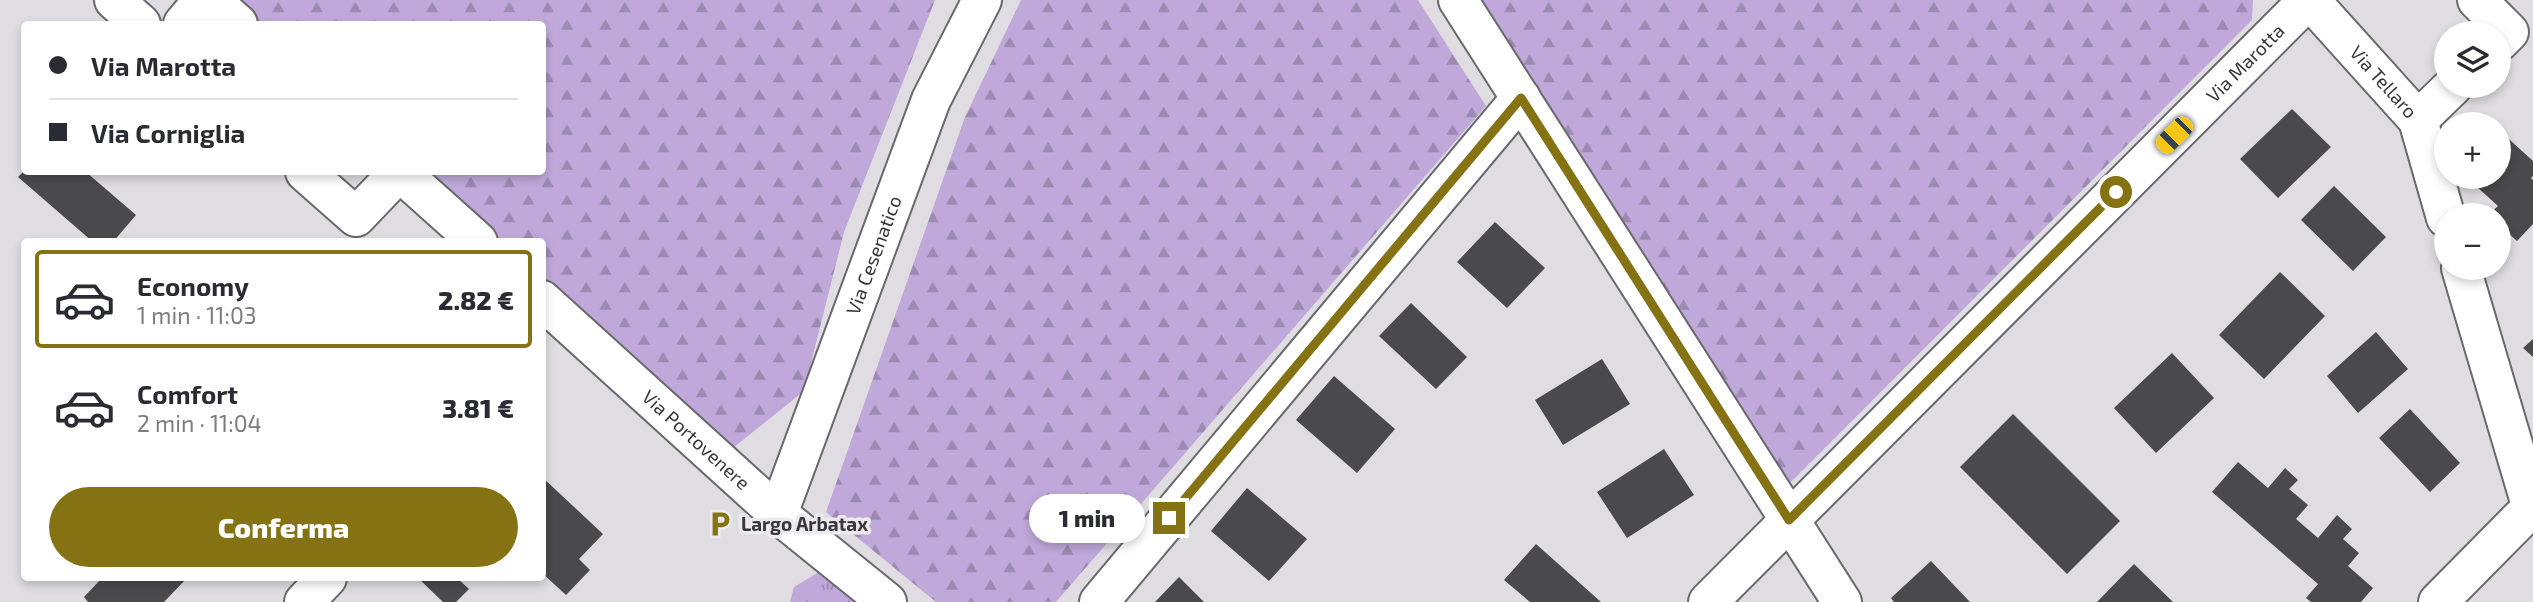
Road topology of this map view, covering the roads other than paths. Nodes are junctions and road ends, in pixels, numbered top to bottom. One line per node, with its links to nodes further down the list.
1 (114, 0): 8 (street)
2 (204, 0): 9 (street)
3 (211, 0): 10 (street)
4 (982, 0): 23 (street, Via Cesenatico)
5 (1458, 0): 12 (street)
6 (2309, 0): 14 (street, Via Tellaro); 24 (street, Via Marotta)
7 (2477, 0): 11 (street)
8 (138, 21)
9 (186, 21)
10 (235, 21)
11 (2514, 36)
12 (1521, 98): 24 (street); 28 (street)
13 (2441, 98): 14 (street)
14 (2418, 120): 18 (street, Via Tellaro)
15 (308, 175): 16 (street)
16 (397, 175)
17 (403, 175): 19 (street)
18 (2442, 203)
19 (474, 238)
20 (2465, 280): 22 (street)
21 (550, 322): 23 (street, Via Portovenere)
22 (2532, 508): 31 (street)
23 (778, 514): 27 (street, Via Portovenere)
24 (1789, 520): 29 (street, Via Marotta); 30 (street)
25 (324, 581): 26 (street)
26 (304, 602)
27 (887, 602)
28 (1099, 602)
29 (1708, 602)
30 (1842, 602)
31 (2438, 602)

